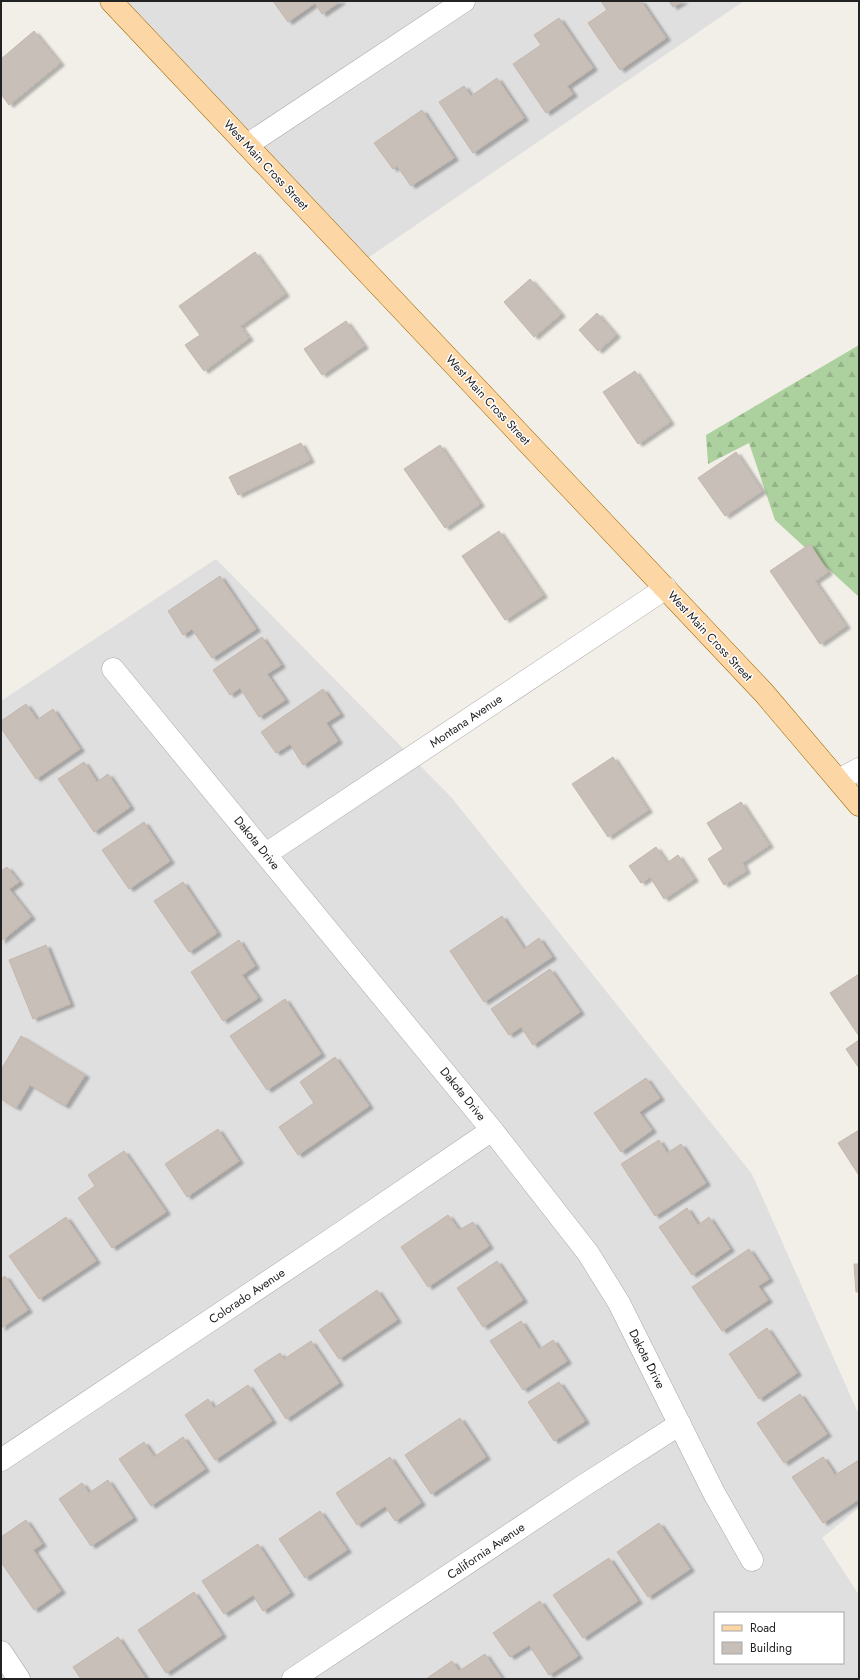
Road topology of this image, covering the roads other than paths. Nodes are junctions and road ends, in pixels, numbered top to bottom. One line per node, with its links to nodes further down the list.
1 (111, 1): 3 (main road, West Main Cross Street)
2 (464, 1): 3 (street)
3 (247, 145): 4 (main road, West Main Cross Street)
4 (666, 588): 7 (main road, West Main Cross Street); 9 (street, Montana Avenue)
5 (113, 669): 9 (street, Dakota Drive)
6 (859, 769): 7 (street)
7 (839, 780): 8 (main road, West Main Cross Street)
8 (859, 805)
9 (266, 854): 10 (street, Dakota Drive)
10 (492, 1130): 11 (street, Dakota Drive); 12 (street, Colorado Avenue)
11 (680, 1424): 13 (street, Dakota Drive); 16 (street, California Avenue)
12 (1, 1460)
13 (752, 1560)
14 (1, 1652): 15 (street)
15 (19, 1679)
16 (293, 1679)

